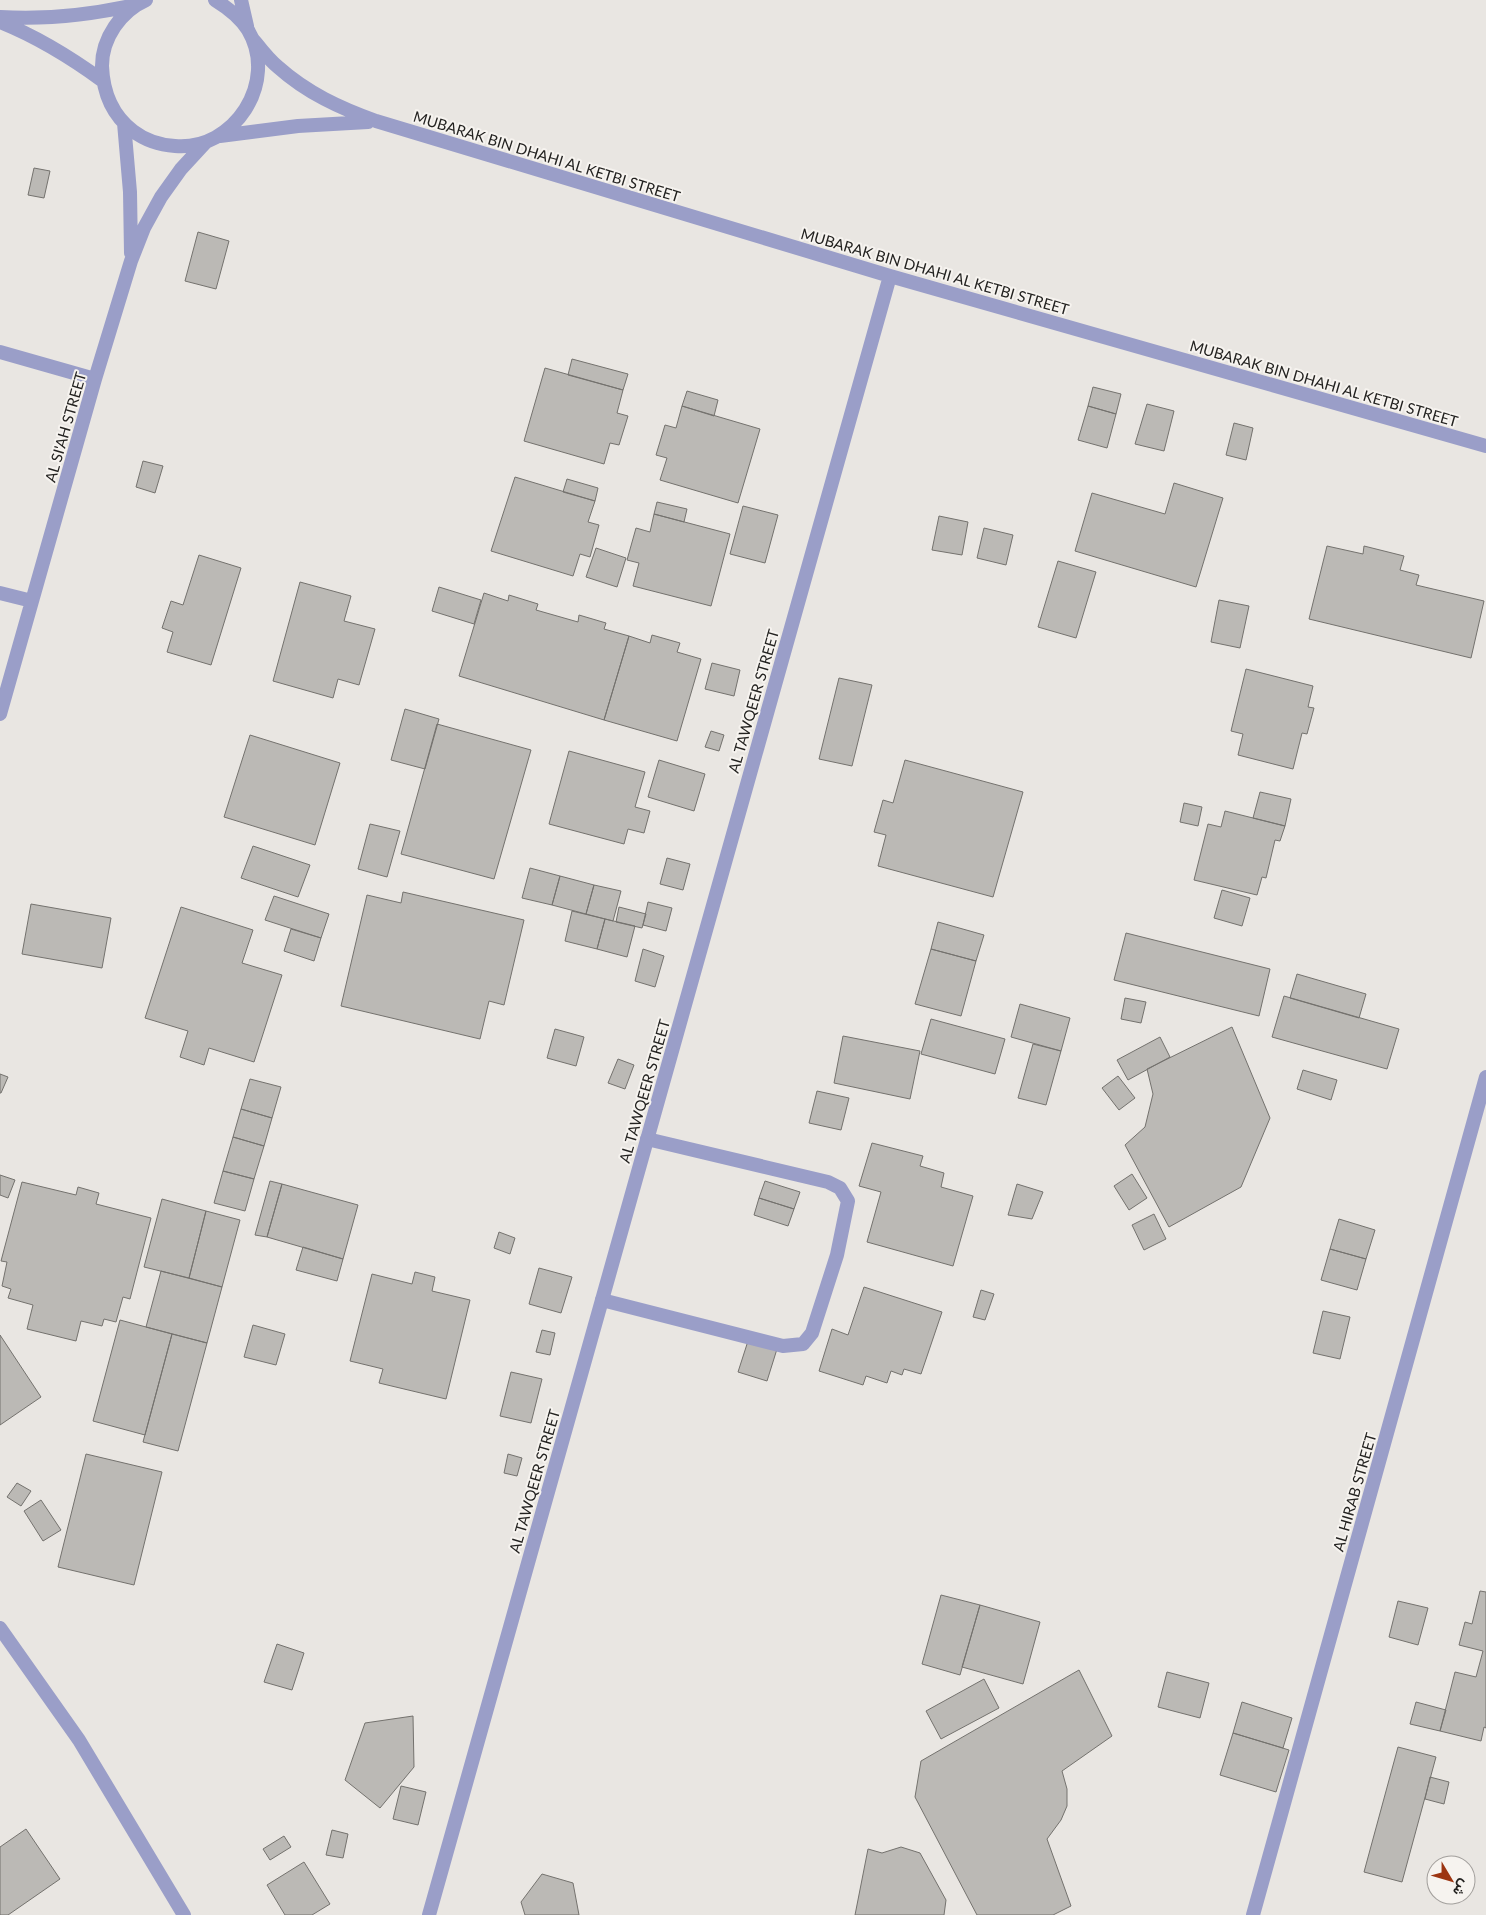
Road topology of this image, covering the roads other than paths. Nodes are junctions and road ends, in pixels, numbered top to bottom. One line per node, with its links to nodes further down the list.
1 (215, 0): 6 (street, MUBARAK BIN DHAHI AL KETBI STREET)
2 (241, 0): 6 (street)
3 (141, 2): 4 (street); 7 (street)
4 (0, 18)
5 (0, 22): 7 (street)
6 (250, 34): 8 (street, MUBARAK BIN DHAHI AL KETBI STREET); 10 (street)
7 (103, 81): 9 (street)
8 (376, 121): 10 (street, MUBARAK BIN DHAHI AL KETBI STREET); 13 (street, MUBARAK BIN DHAHI AL KETBI STREET)
9 (124, 124): 11 (street); 12 (street, AL SI'AH STREET)
10 (219, 136): 11 (street)
11 (205, 143): 12 (street, AL SI'AH STREET)
12 (131, 261): 15 (street, AL SI'AH STREET)
13 (890, 276): 16 (street, MUBARAK BIN DHAHI AL KETBI STREET); 21 (street, AL TAWQEER STREET)
14 (0, 352): 15 (street)
15 (95, 379): 18 (street, AL SI'AH STREET)
16 (1486, 446)
17 (0, 592): 18 (street)
18 (32, 601): 19 (street, AL SI'AH STREET)
19 (0, 714)
20 (1486, 1077): 26 (street, AL HIRAB STREET)
21 (647, 1138): 22 (street, AL TAWQEER STREET); 22 (street)
22 (602, 1300): 25 (street, AL TAWQEER STREET)
23 (0, 1628): 24 (street)
24 (184, 1915)
25 (429, 1915)
26 (1253, 1915)

